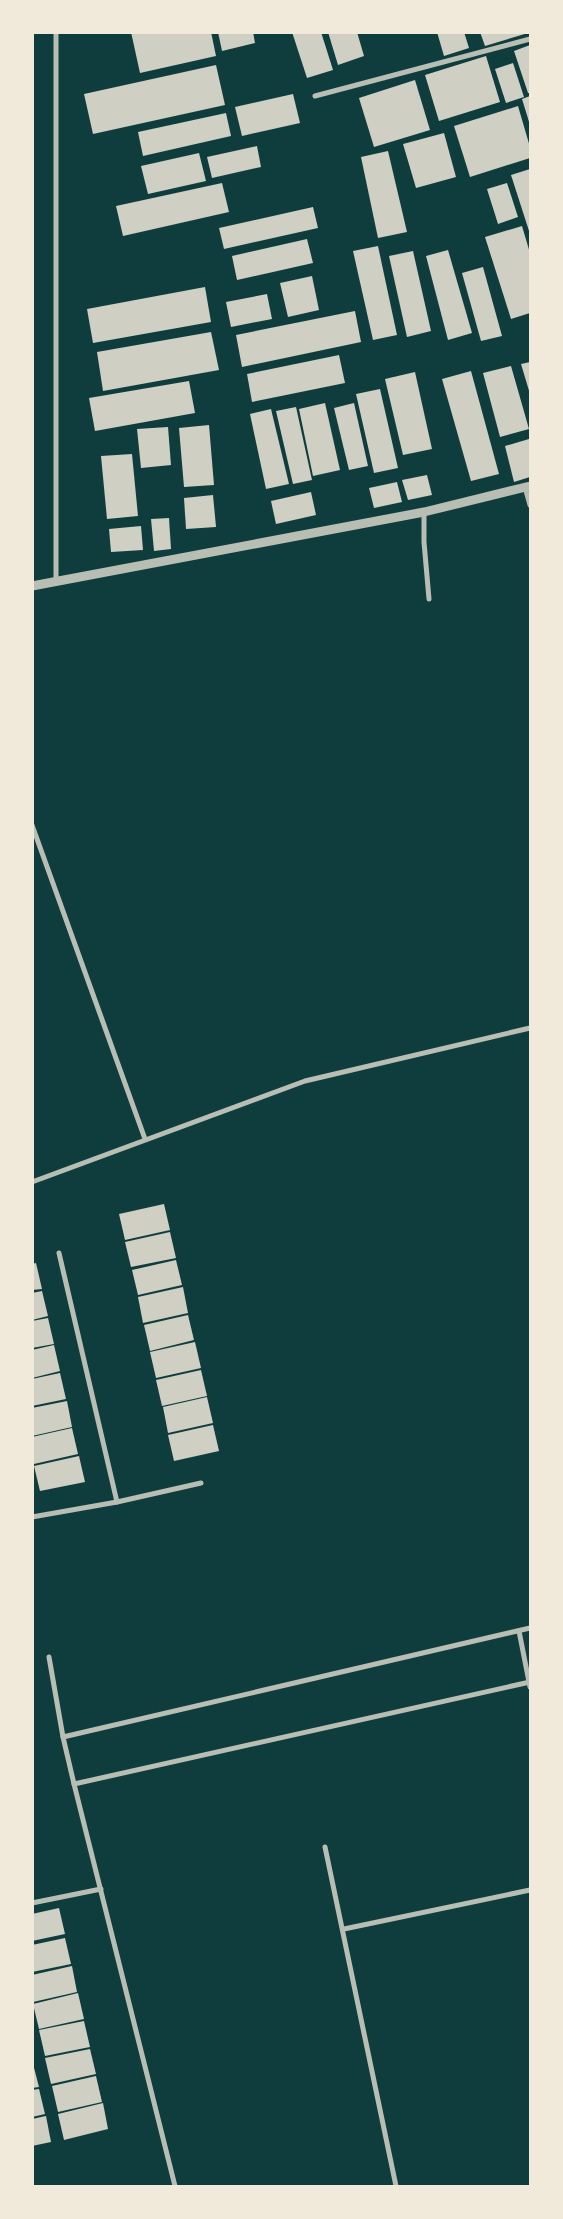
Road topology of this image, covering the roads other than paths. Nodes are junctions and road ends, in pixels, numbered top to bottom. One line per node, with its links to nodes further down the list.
1 (56, 32): 7 (street)
2 (530, 39): 3 (street)
3 (316, 96)
4 (528, 486): 5 (street); 6 (street)
5 (530, 505)
6 (424, 512): 7 (street); 9 (street)
7 (56, 582): 8 (street)
8 (32, 586)
9 (429, 599)
10 (32, 825): 12 (street)
11 (530, 1028): 12 (street)
12 (145, 1139): 13 (street)
13 (32, 1182)
14 (59, 1253): 16 (street)
15 (201, 1483): 16 (street)
16 (117, 1502): 17 (street)
17 (32, 1518)
18 (530, 1628): 19 (street)
19 (519, 1631): 21 (street); 22 (street)
20 (49, 1657): 22 (street)
21 (530, 1683): 23 (street)
22 (63, 1737): 23 (street)
23 (74, 1784): 25 (street)
24 (325, 1847): 28 (street)
25 (101, 1889): 27 (street); 29 (street)
26 (530, 1890): 28 (street)
27 (32, 1903)
28 (344, 1929): 30 (street)
29 (174, 2186)
30 (396, 2186)

